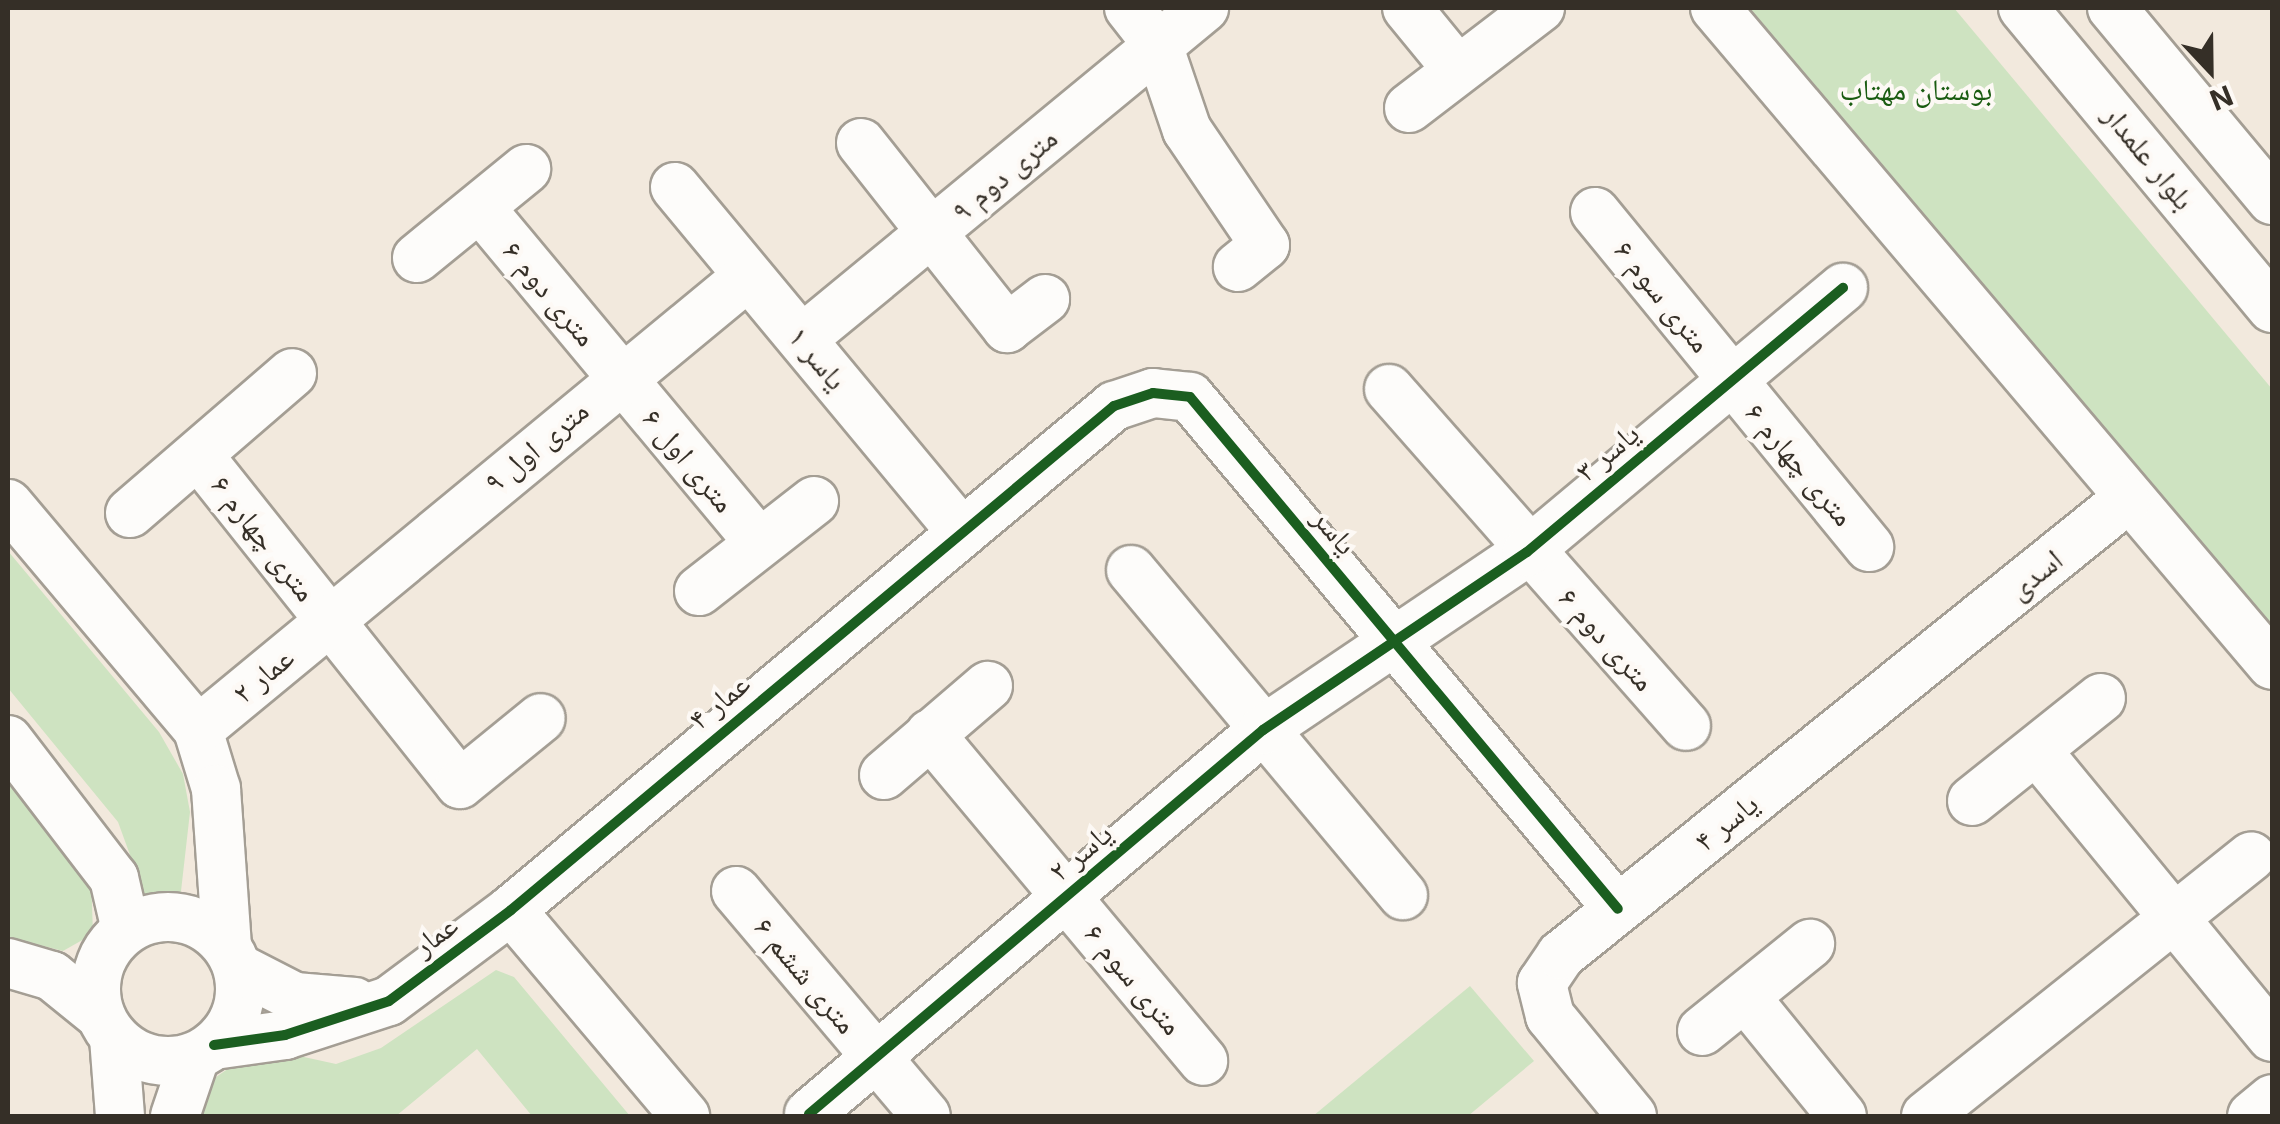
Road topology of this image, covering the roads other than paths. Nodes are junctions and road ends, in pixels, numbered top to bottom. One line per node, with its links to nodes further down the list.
1 (1129, 8): 8 (street)
2 (1204, 8): 8 (street, ۹ متری دوم)
3 (1407, 8): 9 (street)
4 (1540, 8): 9 (street)
5 (1715, 8): 30 (street)
6 (2023, 8): 23 (street, بلوار علمدار)
7 (2112, 8): 14 (street)
8 (1158, 45): 17 (street, ۹ متری دوم); 19 (street)
9 (1457, 68): 10 (street)
10 (1409, 108)
11 (860, 143): 17 (street)
12 (526, 169): 15 (street)
13 (675, 187): 20 (street, یاسر ۱)
14 (2272, 200)
15 (482, 210): 18 (street); 26 (street, ۶ متری دوم)
16 (1594, 212): 27 (street, ۶ متری سوم)
17 (932, 234): 22 (street); 24 (street, ۹ متری دوم)
18 (417, 258)
19 (1238, 268)
20 (746, 278): 24 (street, یاسر ۱); 26 (street, ۹ متری اول)
21 (1843, 288): 27 (street, یاسر ۳)
22 (1045, 299)
23 (2272, 308)
24 (802, 339): 34 (street, یاسر ۱)
25 (292, 373): 29 (street)
26 (619, 376): 35 (street, ۶ متری اول); 40 (street, ۹ متری اول)
27 (1731, 381): 36 (street, ۶ متری چهارم); 37 (street, یاسر ۳)
28 (1389, 390): 37 (street)
29 (199, 456): 33 (street); 40 (street, ۶ متری چهارم)
30 (2126, 500): 42 (street, اسدی); 43 (street)
31 (814, 501): 35 (street)
32 (8, 504): 48 (street)
33 (130, 512)
34 (960, 530): 41 (street, یاسر); 60 (street, عمار ۴)
35 (759, 544): 39 (street)
36 (1870, 547)
37 (1527, 552): 41 (street, یاسر ۳); 47 (street, ۶ متری دوم)
38 (1131, 570): 49 (street)
39 (699, 592)
40 (329, 620): 46 (street); 48 (street, عمار ۲)
41 (1397, 646): 49 (street, یاسر ۲); 59 (street, یاسر)
42 (1943, 647): 59 (street, یاسر ۴)
43 (2272, 665)
44 (988, 686): 50 (street)
45 (2101, 698): 52 (street)
46 (542, 718)
47 (1686, 726)
48 (198, 730): 64 (street)
49 (1263, 730): 57 (street); 58 (street, یاسر ۲)
50 (930, 734): 53 (street); 58 (street)
51 (8, 740): 62 (street)
52 (2038, 750): 54 (street); 61 (street)
53 (884, 775)
54 (1972, 802)
55 (2251, 857): 61 (street)
56 (736, 892): 72 (street, ۶ متری ششم)
57 (1404, 895)
58 (1065, 897): 72 (street, یاسر ۲); 73 (street, ۶ متری سوم)
59 (1618, 909): 80 (street, یاسر ۴)
60 (511, 910): 67 (street, عمار); 78 (street)
61 (2175, 917): 70 (street); 82 (street)
62 (126, 930): 64 (street); 68 (street)
63 (1810, 944): 66 (street)
64 (232, 957): 67 (street); 71 (street)
65 (8, 963): 68 (street)
66 (1746, 998): 69 (street); 81 (street)
67 (389, 1001): 71 (street, عمار)
68 (107, 1027): 71 (street); 76 (street)
69 (1702, 1031)
70 (2272, 1037)
71 (204, 1051): 77 (street)
72 (877, 1058): 75 (street, یاسر ۲); 79 (street, ۶ متری ششم)
73 (1204, 1060)
74 (2272, 1100): 83 (street)
75 (809, 1114)
76 (120, 1116)
77 (175, 1116)
78 (685, 1116)
79 (926, 1116)
80 (1632, 1116)
81 (1842, 1116)
82 (1926, 1116)
83 (2252, 1116)

